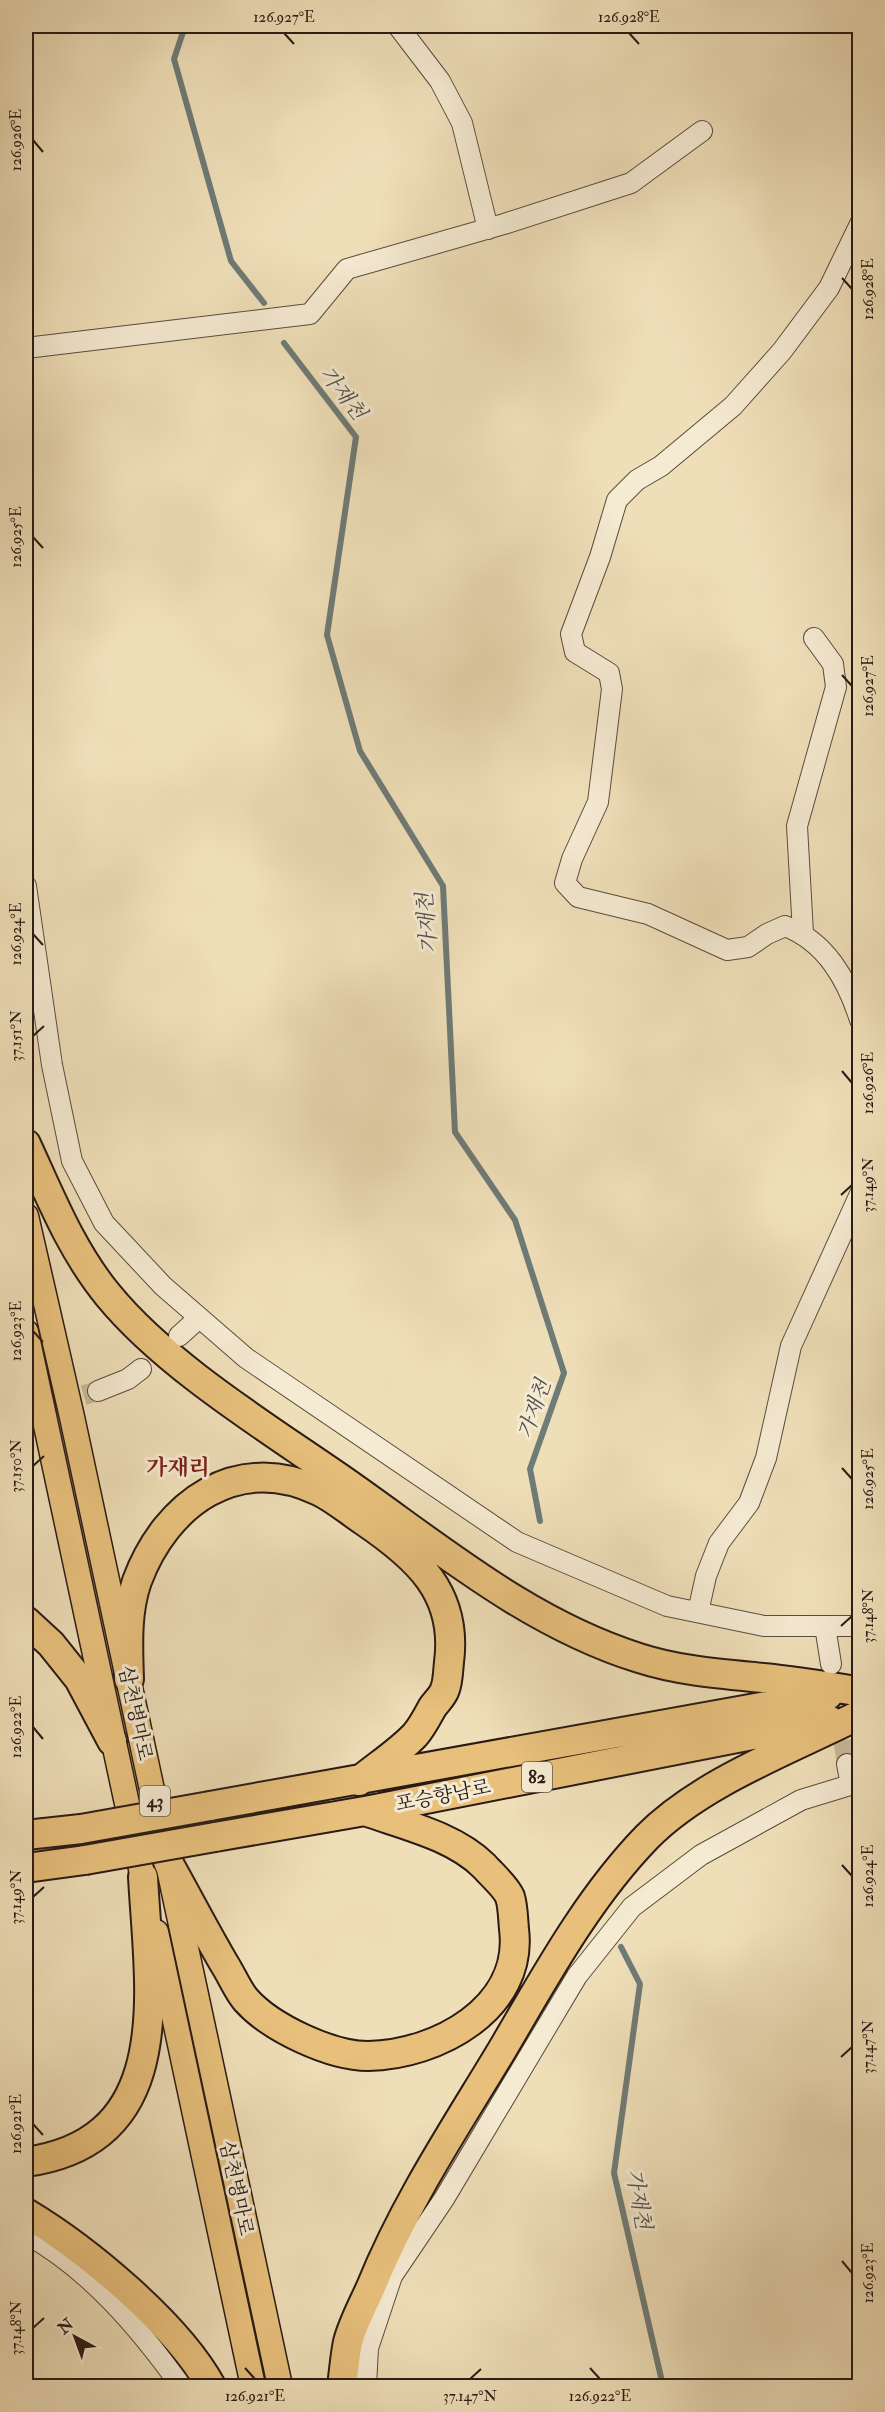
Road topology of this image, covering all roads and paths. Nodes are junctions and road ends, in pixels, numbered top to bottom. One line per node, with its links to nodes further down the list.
1 (398, 26): 4 (street)
2 (702, 131): 4 (street)
3 (860, 224): 8 (street)
4 (488, 229): 5 (street)
5 (26, 348)
6 (814, 638): 8 (street)
7 (26, 886): 13 (street)
8 (803, 933): 9 (street)
9 (860, 1020)
10 (26, 1144): 24 (highway)
11 (860, 1194): 18 (street)
12 (26, 1216): 23 (main road, 삼천병마로 / 43)
13 (199, 1318): 15 (street); 18 (street)
14 (26, 1332): 25 (main road, 삼천병마로 / 43)
15 (179, 1336)
16 (141, 1369): 17 (street)
17 (98, 1391)
18 (698, 1612): 20 (street)
19 (26, 1621): 25 (highway)
20 (825, 1626): 21 (street); 22 (street)
21 (860, 1626)
22 (831, 1665)
23 (129, 1679): 27 (highway); 31 (main road, 삼천병마로 / 43)
24 (858, 1703): 27 (highway, 포승향남로 / 82); 29 (highway, 포승향남로 / 82); 41 (highway)
25 (112, 1741): 33 (main road, 삼천병마로 / 43)
26 (847, 1764): 28 (street)
27 (359, 1781): 30 (highway, 포승향남로 / 82, bridge)
28 (855, 1784): 42 (street)
29 (365, 1811): 31 (highway); 32 (highway, 포승향남로 / 82, bridge)
30 (26, 1835)
31 (168, 1862): 40 (main road, 삼천병마로 / 43)
32 (26, 1868)
33 (143, 1877): 34 (highway); 39 (main road, 삼천병마로 / 43)
34 (26, 2162)
35 (26, 2213): 38 (highway)
36 (26, 2234): 37 (street)
37 (181, 2386)
38 (211, 2386)
39 (253, 2386)
40 (280, 2386)
41 (342, 2386)
42 (366, 2386)

